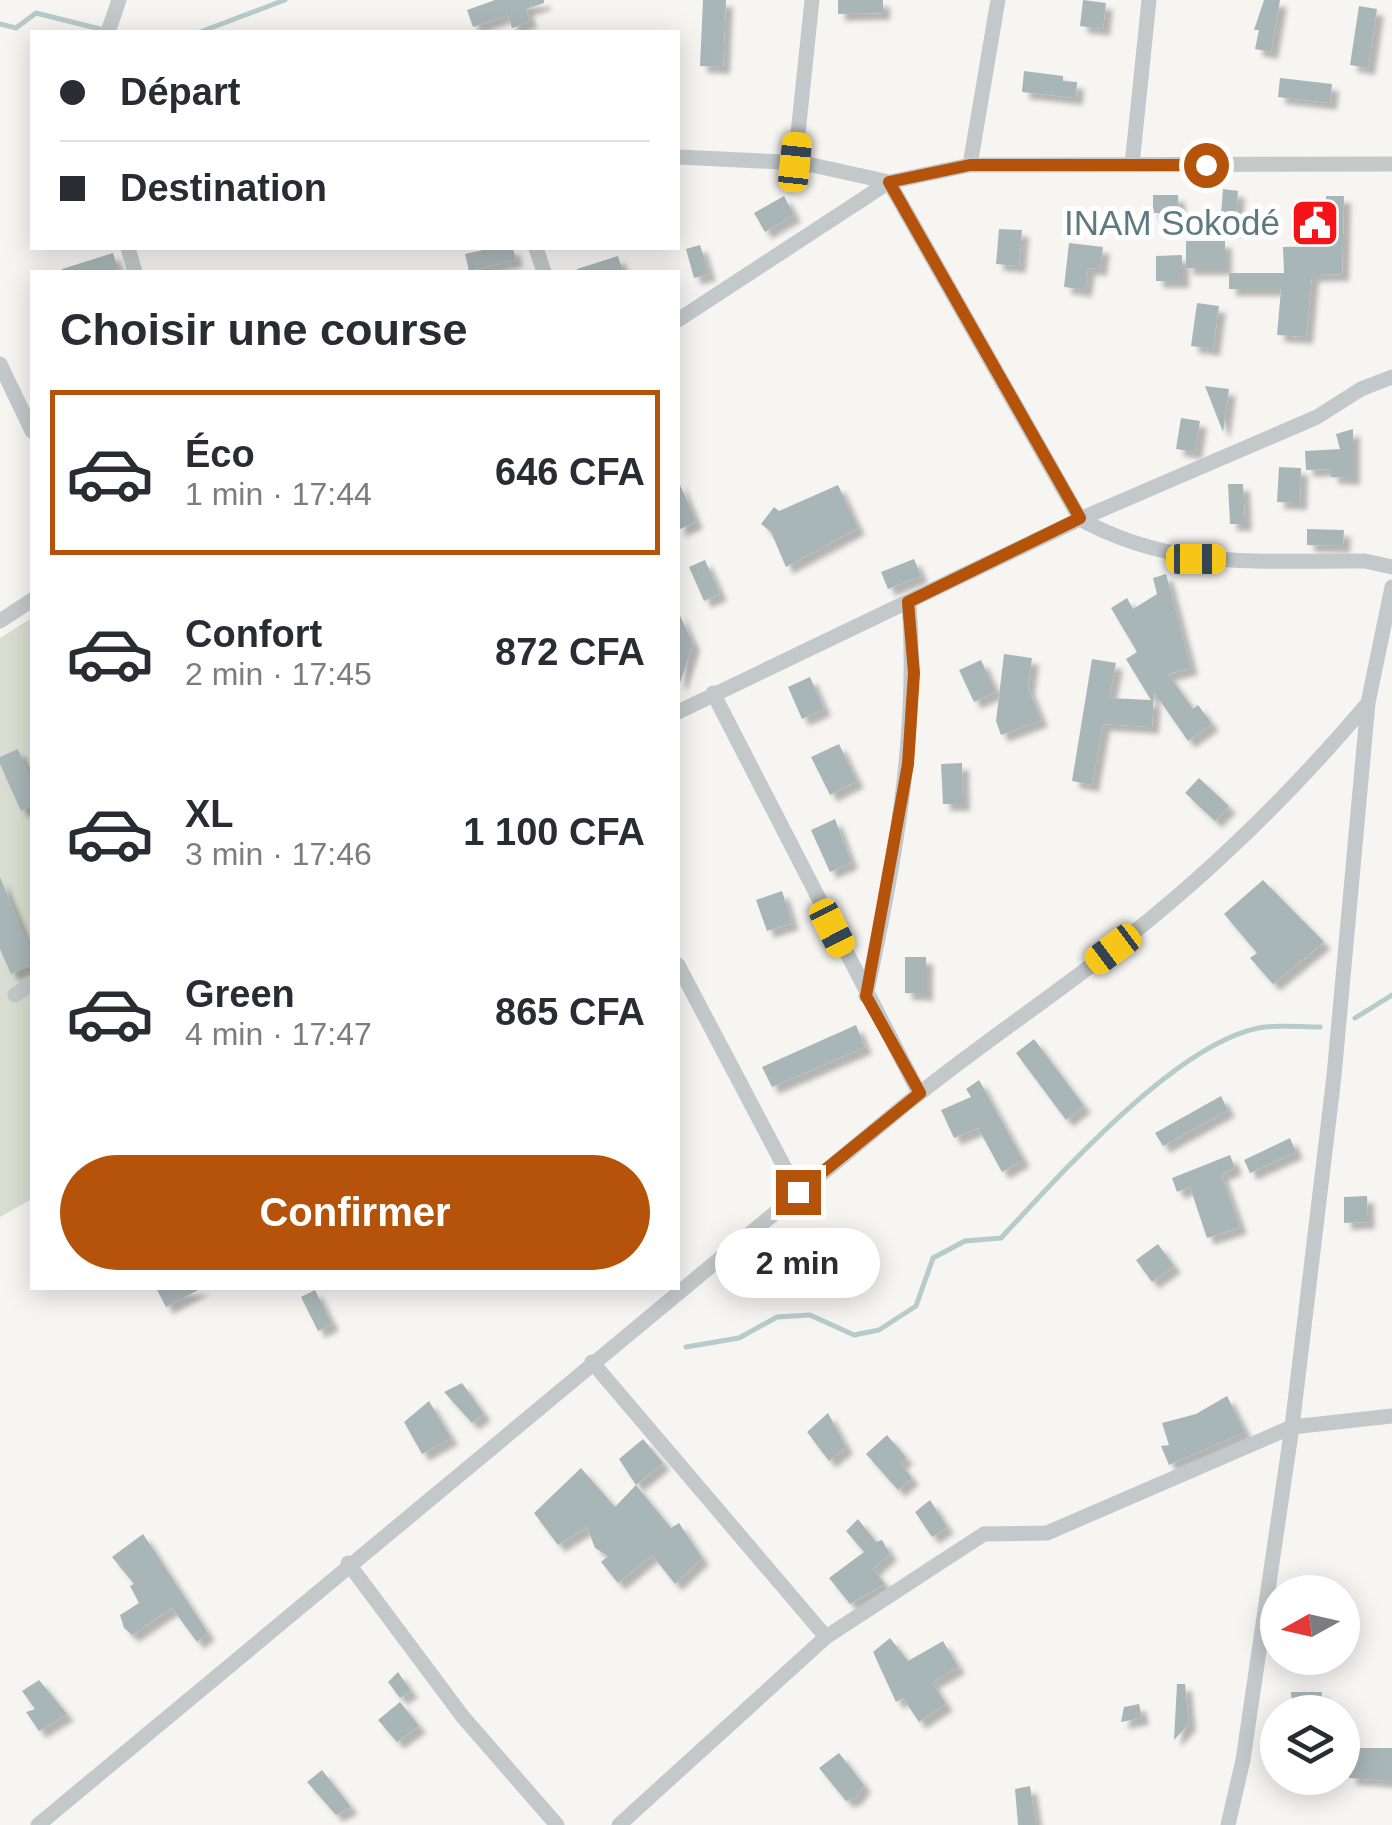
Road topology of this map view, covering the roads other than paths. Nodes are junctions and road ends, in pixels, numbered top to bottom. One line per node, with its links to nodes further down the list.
1 (118, 0): 5 (street)
2 (812, 0): 7 (street)
3 (998, 0): 9 (street)
4 (1150, 0): 10 (street)
5 (110, 27)
6 (680, 156): 7 (street)
7 (795, 162): 11 (street)
8 (1392, 164): 10 (street)
9 (970, 165): 10 (street); 11 (street)
10 (1132, 165)
11 (889, 182): 12 (street); 16 (street)
12 (680, 319)
13 (0, 364): 15 (street)
14 (1392, 376): 16 (street)
15 (30, 427)
16 (1080, 518): 17 (street); 20 (street)
17 (1392, 567)
18 (1392, 587): 23 (street)
19 (30, 601): 21 (street)
20 (908, 602): 22 (street); 28 (street)
21 (0, 621)
22 (714, 693): 24 (street); 28 (street)
23 (1368, 703): 29 (street); 35 (street)
24 (680, 711)
25 (680, 969): 30 (street)
26 (30, 984): 27 (street)
27 (15, 995)
28 (866, 996): 29 (street)
29 (920, 1093): 30 (street)
30 (798, 1192): 31 (street)
31 (680, 1289)
32 (679, 1290): 33 (street)
33 (592, 1362): 36 (street); 37 (street)
34 (1392, 1416): 35 (street)
35 (1292, 1427): 37 (street); 41 (street)
36 (348, 1563): 38 (street); 39 (street)
37 (826, 1637): 40 (street)
38 (38, 1825)
39 (557, 1825)
40 (619, 1825)
41 (1228, 1825)

